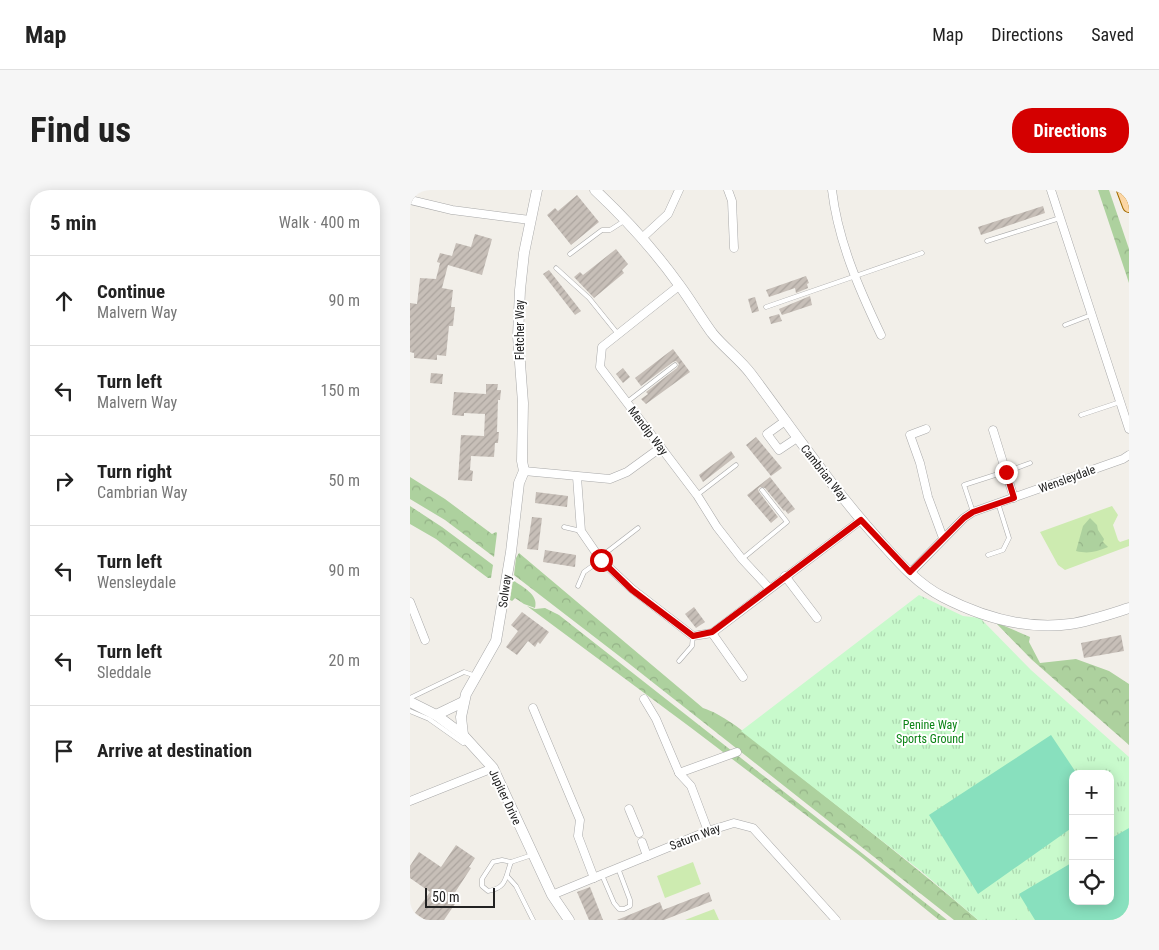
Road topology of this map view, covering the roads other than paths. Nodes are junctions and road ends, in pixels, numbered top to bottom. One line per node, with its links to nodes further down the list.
1 (537, 190): 11 (street, Fletcher Way)
2 (595, 190): 12 (street, Cambrian Way)
3 (680, 190): 13 (street)
4 (728, 190): 15 (street)
5 (832, 190): 19 (street)
6 (1052, 190): 10 (street)
7 (1124, 190): 9 (main road)
8 (410, 200): 11 (street)
9 (1129, 206)
10 (1060, 218): 14 (lane); 22 (street)
11 (530, 220): 39 (street, Fletcher Way)
12 (626, 220): 13 (street, Cambrian Way); 17 (lane)
13 (642, 238): 20 (street, Cambrian Way)
14 (987, 241)
15 (734, 248)
16 (922, 253): 19 (lane)
17 (570, 254)
18 (556, 268): 24 (lane)
19 (855, 277): 21 (lane); 25 (street)
20 (680, 285): 24 (street, Mendip Way); 30 (street, Cambrian Way)
21 (766, 307)
22 (1091, 315): 23 (lane); 28 (street)
23 (1065, 324)
24 (618, 334): 27 (street, Mendip Way)
25 (881, 335)
26 (675, 365): 27 (lane)
27 (626, 402): 35 (street, Mendip Way)
28 (1120, 402): 29 (lane); 32 (street)
29 (1080, 415)
30 (785, 421): 34 (street, Cambrian Way); 34 (street)
31 (926, 429): 52 (street)
32 (1129, 429)
33 (994, 430): 40 (street)
34 (797, 438): 48 (street, Cambrian Way)
35 (660, 448): 42 (street); 44 (street, Mendip Way)
36 (1129, 455): 45 (street, Wensleydale)
37 (1030, 463): 40 (lane)
38 (736, 465): 44 (lane)
39 (524, 472): 42 (street); 68 (street, Solway)
40 (1006, 472): 45 (street)
41 (995, 475): 47 (lane)
42 (578, 477): 51 (street)
43 (762, 490): 54 (lane)
44 (697, 495): 54 (street, Mendip Way)
45 (1014, 498): 46 (street, Wensleydale)
46 (998, 503): 47 (street, Wensleydale); 53 (lane)
47 (973, 512): 52 (street, Wensleydale)
48 (861, 520): 56 (street, Cambrian Way); 57 (street)
49 (564, 527): 51 (lane)
50 (638, 528): 55 (lane)
51 (581, 531): 55 (street)
52 (942, 538): 56 (street, Wensleydale)
53 (988, 555)
54 (742, 558): 59 (street, Mendip Way)
55 (600, 559): 58 (lane); 65 (street)
56 (910, 572): 61 (street, Cambrian Way)
57 (786, 576): 59 (street); 63 (street)
58 (578, 586)
59 (769, 588): 64 (street)
60 (410, 602): 62 (street)
61 (1129, 608)
62 (412, 617): 66 (street)
63 (817, 618)
64 (712, 632): 65 (street); 69 (street)
65 (693, 636): 67 (lane)
66 (425, 640)
67 (678, 661)
68 (477, 676): 71 (lane); 72 (street, Solway)
69 (743, 676)
70 (644, 699): 79 (street)
71 (410, 700): 75 (street, Jupiter Drive)
72 (463, 702): 75 (street); 76 (street, Solway)
73 (533, 708): 90 (street)
74 (410, 710): 76 (lane)
75 (436, 715): 76 (street, Jupiter Drive)
76 (467, 738): 78 (street, Jupiter Drive)
77 (737, 752): 79 (street)
78 (493, 768): 80 (street); 85 (street, Jupiter Drive)
79 (678, 773): 82 (street)
80 (410, 801)
81 (630, 808): 83 (street)
82 (708, 831): 86 (street, Saturn Way); 94 (street, Saturn Way)
83 (639, 833)
84 (642, 842): 86 (street)
85 (532, 856): 87 (lane); 91 (street, Jupiter Drive)
86 (647, 856): 88 (street, Saturn Way)
87 (511, 862): 89 (lane); 89 (lane)
88 (618, 868): 90 (street, Saturn Way); 90 (lane)
89 (507, 876): 92 (lane)
90 (598, 877): 91 (street, Saturn Way)
91 (552, 895): 93 (street, Jupiter Drive)
92 (533, 920)
93 (569, 920)
94 (836, 920)

